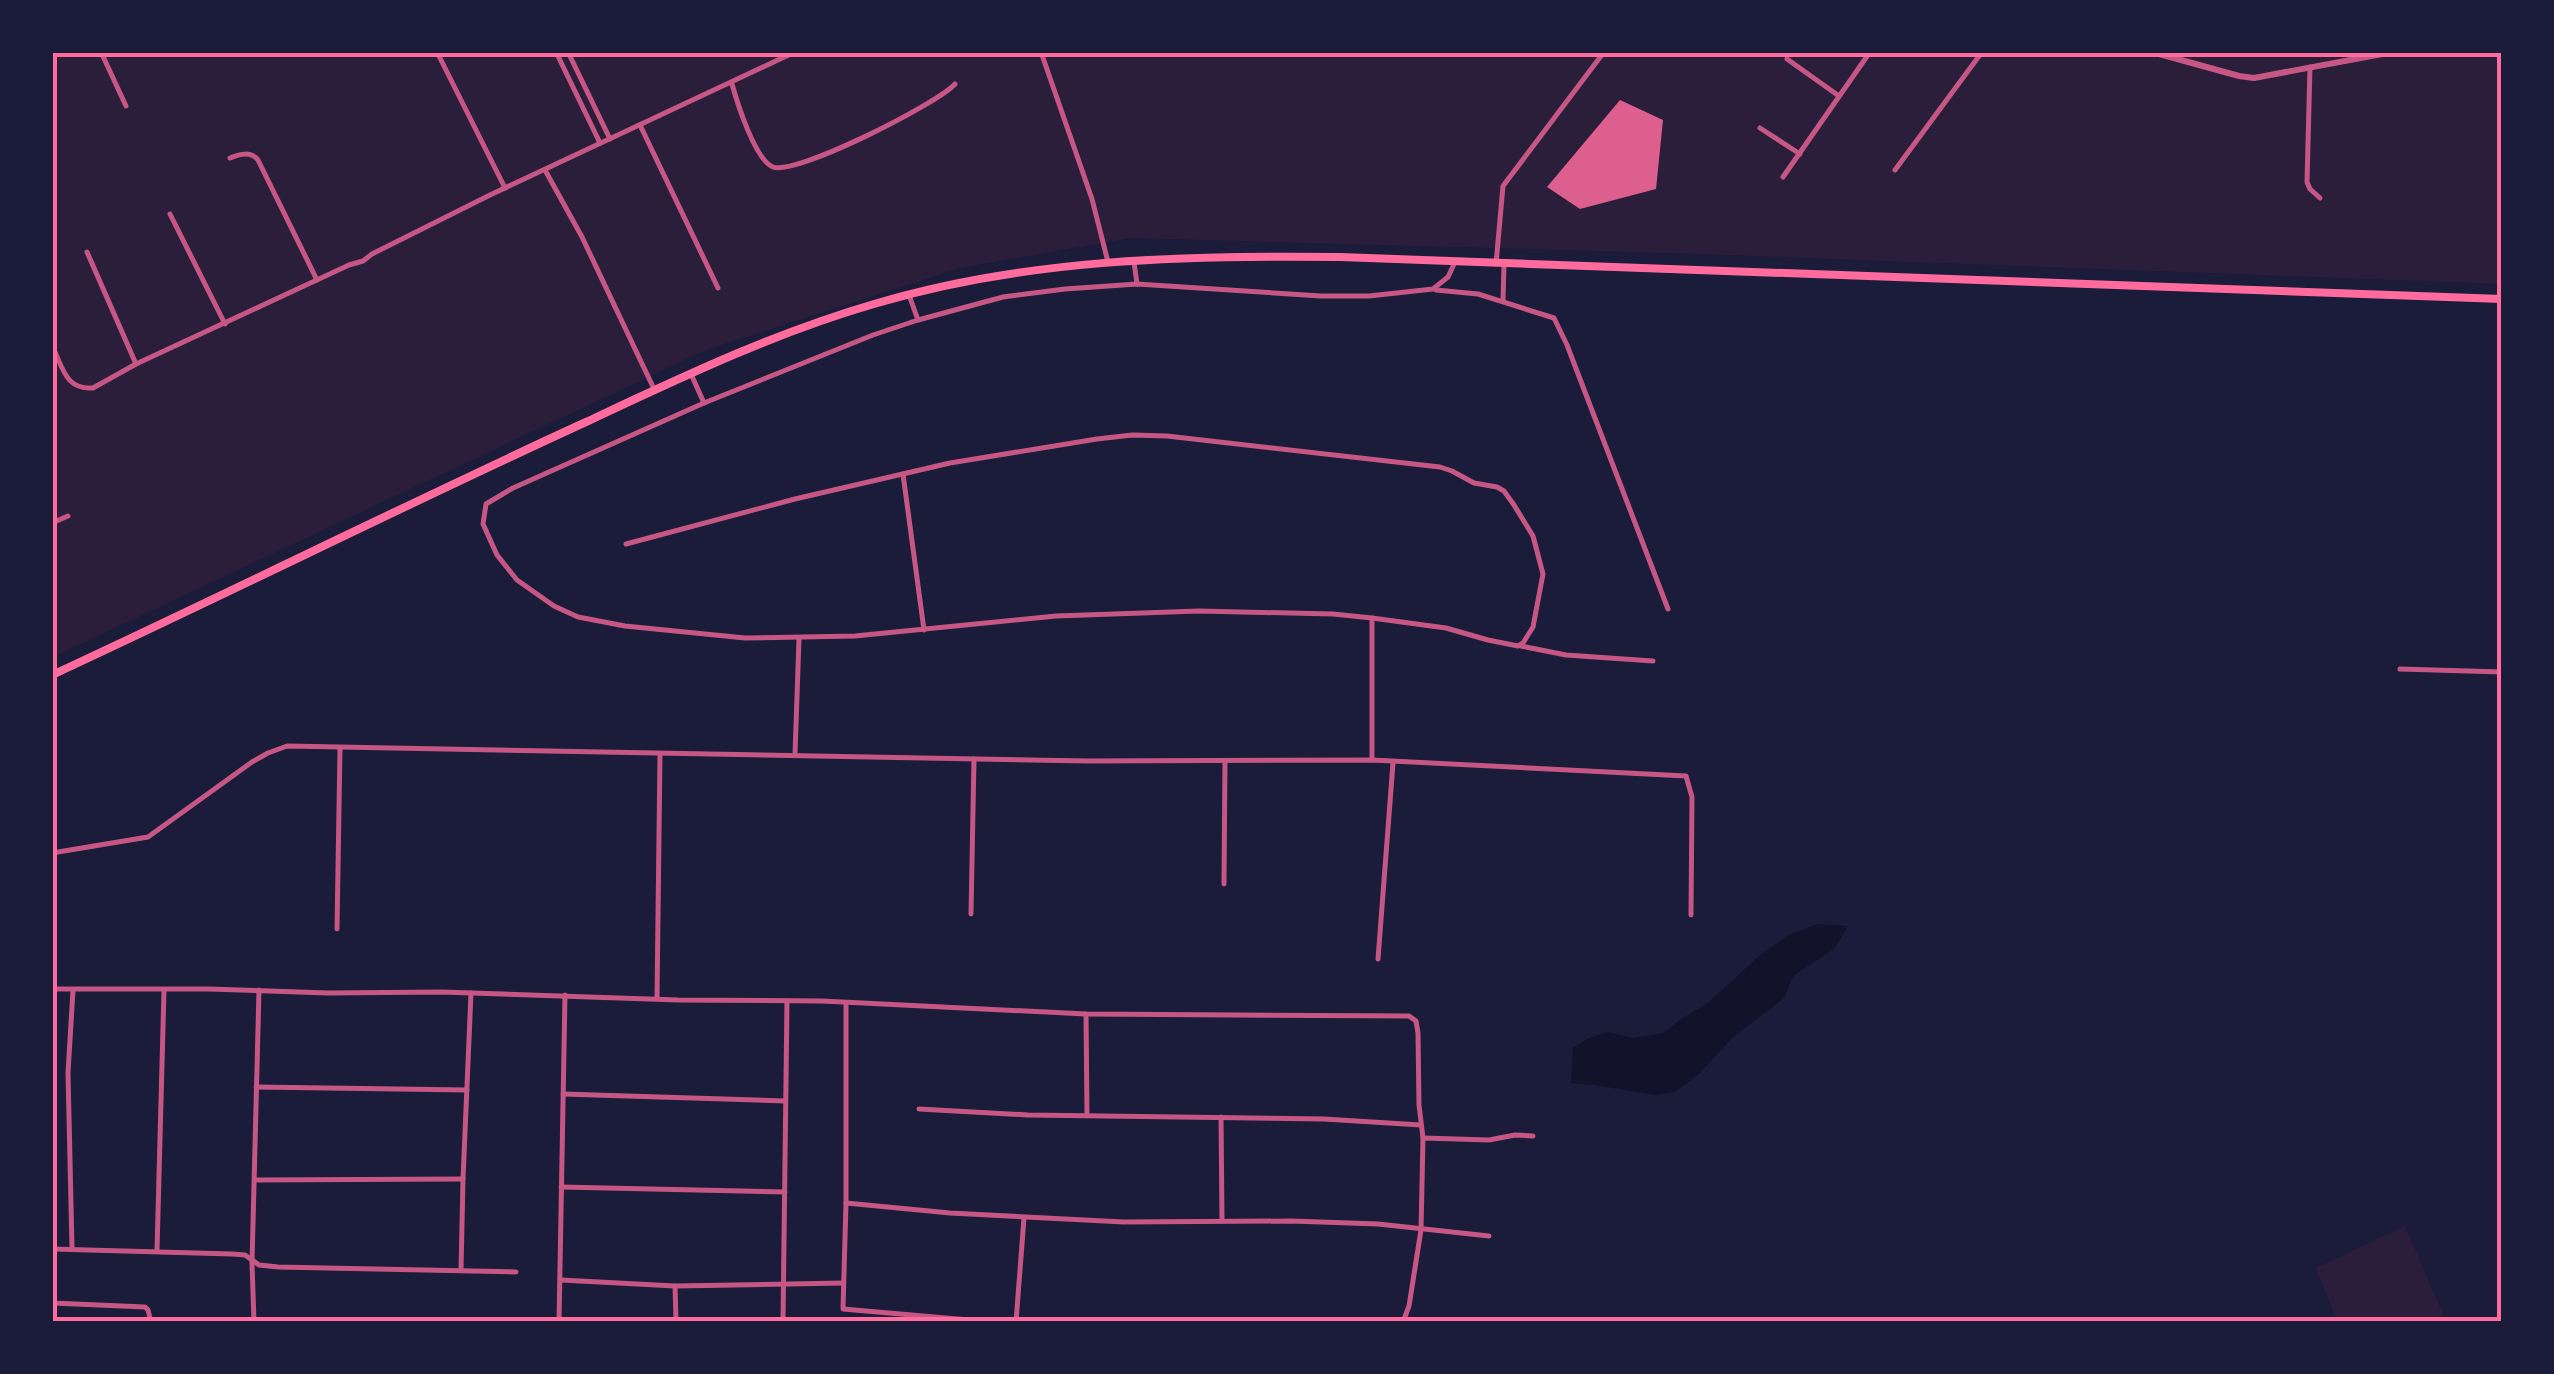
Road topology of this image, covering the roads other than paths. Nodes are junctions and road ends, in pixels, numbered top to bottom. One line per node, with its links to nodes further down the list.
1 (100, 52): 17 (street)
2 (437, 52): 27 (street)
3 (556, 52): 21 (street)
4 (568, 52): 20 (street)
5 (795, 52): 14 (street)
6 (1041, 52): 31 (street)
7 (1604, 52): 34 (street)
8 (1870, 52): 16 (street)
9 (1982, 52): 25 (street)
10 (2152, 52): 13 (street)
11 (2393, 52): 13 (street)
12 (1787, 59): 16 (street)
13 (2310, 67): 28 (street)
14 (732, 82): 15 (street); 18 (street)
15 (955, 84)
16 (1839, 96): 22 (street)
17 (126, 106)
18 (640, 125): 20 (street); 37 (street)
19 (1760, 128): 22 (street)
20 (610, 139): 21 (street)
21 (600, 143): 24 (street)
22 (1800, 154): 26 (street)
23 (230, 158): 35 (street)
24 (545, 170): 27 (street); 47 (street)
25 (1895, 170)
26 (1783, 177)
27 (505, 188): 35 (street)
28 (2320, 198)
29 (170, 214): 43 (street)
30 (87, 252): 45 (street)
31 (1108, 262): 32 (main road); 39 (main road)
32 (1134, 262): 33 (main road); 36 (street)
33 (1455, 262): 34 (main road); 38 (street)
34 (1500, 264): 40 (main road); 41 (street)
35 (317, 280): 43 (street)
36 (1137, 284): 38 (street); 42 (street)
37 (718, 288)
38 (1434, 290): 41 (street)
39 (909, 295): 42 (street); 46 (main road)
40 (2502, 298)
41 (1504, 301): 53 (street)
42 (918, 320): 48 (street)
43 (225, 324): 45 (street)
44 (52, 346): 45 (street)
45 (136, 364)
46 (691, 374): 47 (main road); 48 (street)
47 (654, 390): 61 (main road)
48 (704, 403): 56 (street)
49 (903, 473): 52 (street); 55 (street); 57 (street)
50 (68, 516): 51 (street)
51 (52, 523)
52 (626, 544)
53 (1668, 609)
54 (1372, 618): 55 (street); 57 (street); 66 (street)
55 (924, 630): 56 (street)
56 (799, 639): 64 (street)
57 (1518, 646): 58 (street)
58 (1653, 661)
59 (2400, 670): 60 (street)
60 (2502, 672)
61 (52, 675)
62 (340, 748): 63 (street); 69 (street); 73 (street)
63 (660, 754): 64 (street); 81 (street)
64 (795, 754): 65 (street)
65 (974, 759): 67 (street); 71 (street)
66 (1372, 760): 67 (street); 68 (street)
67 (1225, 762): 70 (street)
68 (1393, 762): 72 (street); 74 (street)
69 (52, 852)
70 (1224, 884)
71 (971, 914)
72 (1691, 915)
73 (337, 929)
74 (1378, 960)
75 (52, 990): 76 (street)
76 (72, 990): 77 (street); 105 (street)
77 (164, 990): 78 (street); 106 (street)
78 (259, 990): 79 (street); 85 (street)
79 (471, 993): 80 (street); 86 (street)
80 (565, 995): 81 (street); 87 (street)
81 (657, 999): 82 (street)
82 (786, 1001): 83 (street); 88 (street)
83 (846, 1003): 84 (street); 99 (street)
84 (1086, 1014): 90 (street); 92 (street)
85 (256, 1086): 86 (street); 96 (street)
86 (466, 1090): 95 (street)
87 (563, 1094): 88 (street); 97 (street)
88 (785, 1101): 98 (street)
89 (919, 1109): 90 (street)
90 (1087, 1115): 91 (street)
91 (1221, 1117): 92 (street); 101 (street)
92 (1421, 1125): 94 (street)
93 (1533, 1136): 94 (street)
94 (1423, 1138): 102 (street)
95 (463, 1179): 96 (street); 108 (street)
96 (255, 1180): 107 (street)
97 (560, 1187): 98 (street); 110 (street)
98 (785, 1192): 111 (street)
99 (846, 1203): 100 (street); 112 (street)
100 (1024, 1218): 101 (street); 123 (street)
101 (1222, 1220): 102 (street)
102 (1421, 1230): 103 (street); 126 (street)
103 (1489, 1236)
104 (52, 1248): 105 (street)
105 (72, 1248): 106 (street)
106 (157, 1250): 107 (street)
107 (252, 1262): 108 (street); 117 (street)
108 (462, 1270): 109 (street)
109 (516, 1272)
110 (561, 1280): 113 (street); 118 (street)
111 (782, 1283): 112 (street); 113 (street); 120 (street)
112 (843, 1283): 115 (street)
113 (675, 1286): 119 (street)
114 (52, 1303): 116 (street)
115 (843, 1309): 121 (street); 122 (street)
116 (150, 1322)
117 (254, 1322)
118 (559, 1322)
119 (676, 1322)
120 (783, 1322)
121 (843, 1322)
122 (992, 1322)
123 (1016, 1322)
124 (1107, 1322): 125 (street)
125 (1187, 1322)
126 (1402, 1322)

